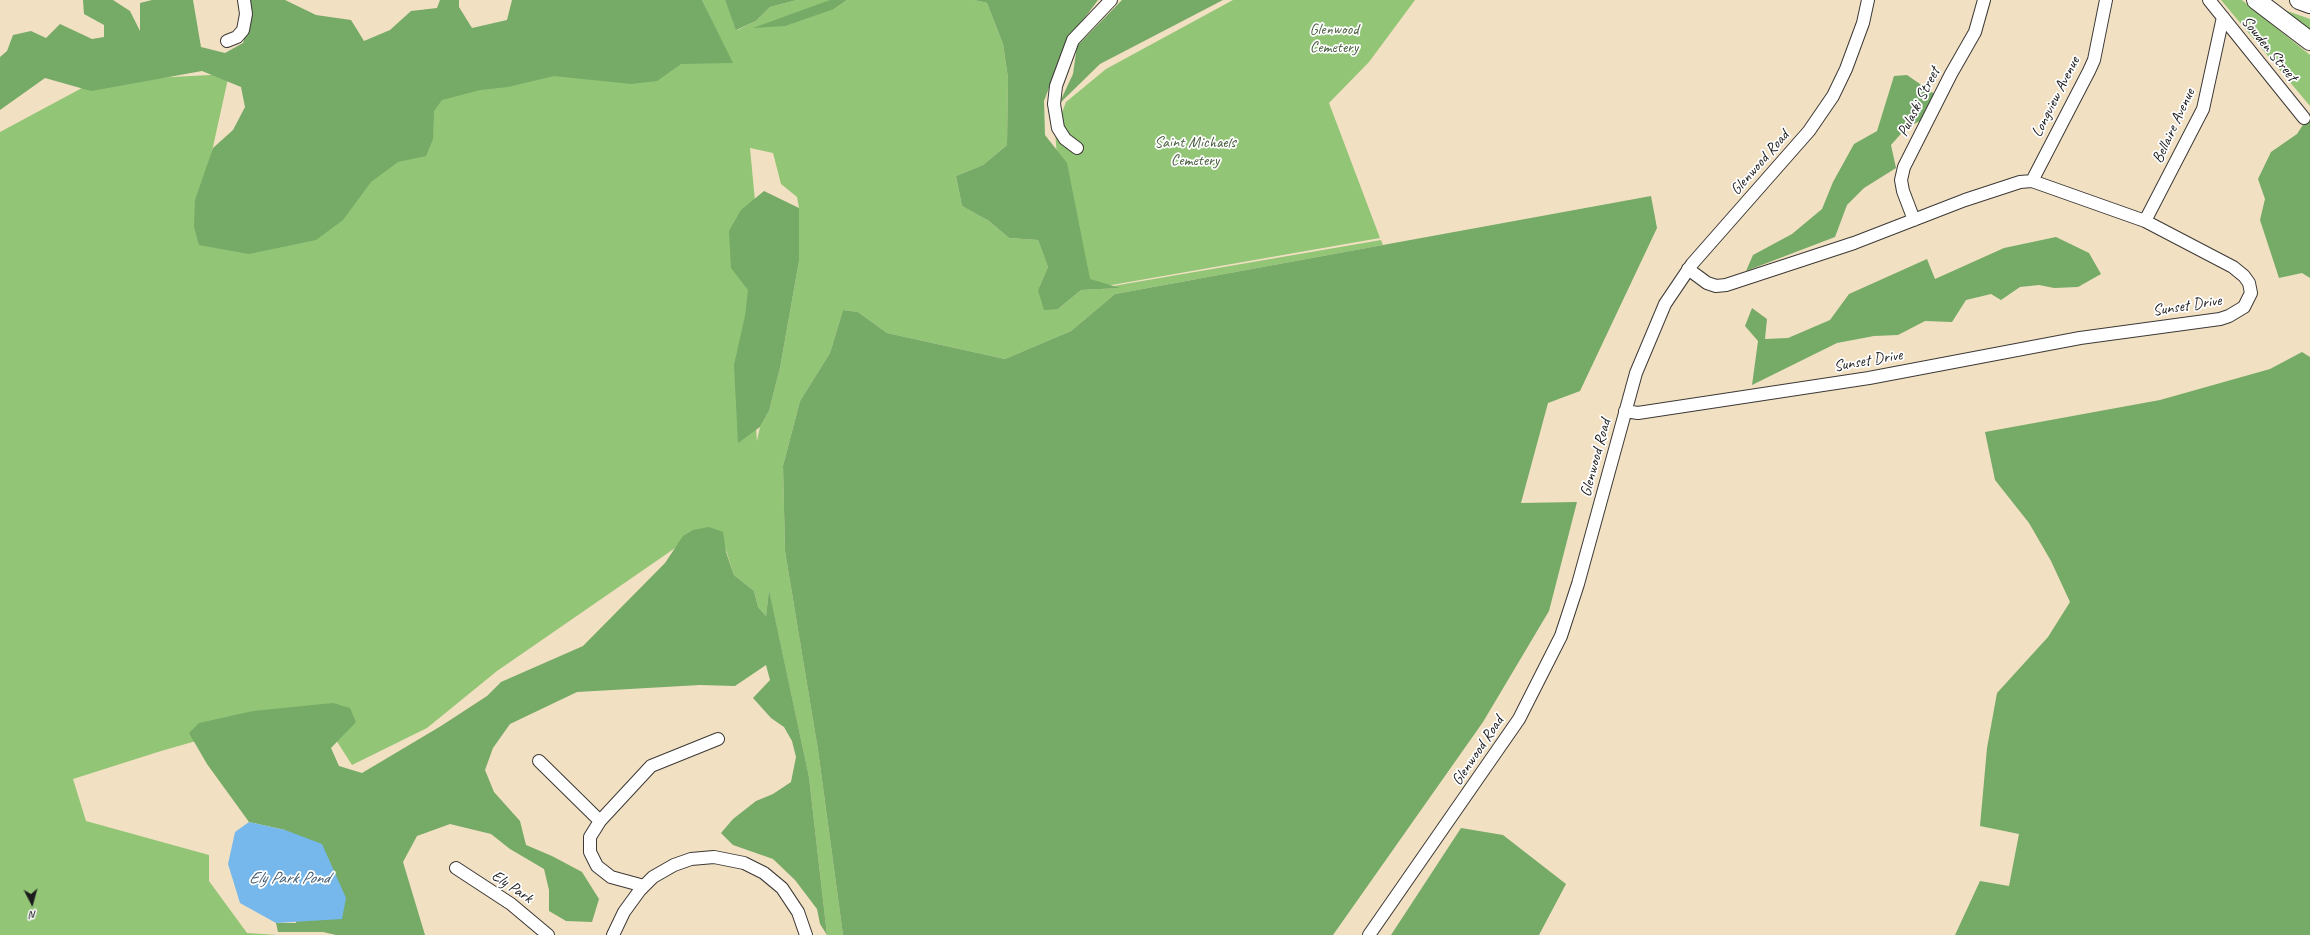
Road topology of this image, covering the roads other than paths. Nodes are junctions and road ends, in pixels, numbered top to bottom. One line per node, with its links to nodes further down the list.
1 (244, 0): 11 (street)
2 (1111, 0): 14 (street)
3 (1868, 0): 18 (street, Glenwood Road)
4 (1984, 0): 16 (street, Pulaski Street)
5 (2106, 0): 15 (street, Longview Avenue)
6 (2209, 0): 10 (street, Sowden Street)
7 (2256, 0): 12 (highway)
8 (2299, 0): 9 (highway)
9 (2310, 4)
10 (2224, 18): 13 (street, Sowden Street); 17 (street, Bellaire Avenue)
11 (227, 41)
12 (2310, 41)
13 (2304, 118)
14 (1077, 148)
15 (2032, 181): 16 (street, Sunset Drive); 17 (street, Sunset Drive)
16 (1914, 220): 18 (street, Sunset Drive)
17 (2145, 220): 19 (street, Sunset Drive)
18 (1688, 269): 19 (street, Glenwood Road)
19 (1625, 411): 28 (street, Glenwood Road)
20 (718, 739): 22 (street)
21 (539, 761): 22 (street)
22 (600, 821): 24 (street)
23 (456, 868): 25 (street, Ely Park)
24 (644, 886): 26 (street); 27 (street)
25 (548, 935)
26 (613, 935)
27 (806, 935)
28 (1369, 935)

